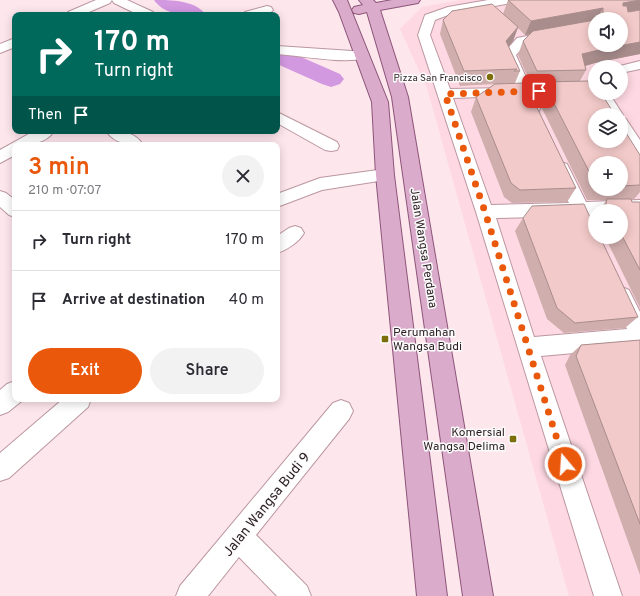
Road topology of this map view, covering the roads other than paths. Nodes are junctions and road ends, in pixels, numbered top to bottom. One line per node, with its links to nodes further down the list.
1 (106, 0): 10 (street)
2 (118, 0): 11 (street)
3 (413, 0): 6 (main road)
4 (424, 0): 15 (main road)
5 (507, 0): 7 (street)
6 (369, 4): 8 (main road); 15 (main road, Jalan Wangsa Perdana)
7 (483, 5): 13 (street); 23 (street)
8 (343, 6): 19 (main road)
9 (267, 10): 12 (street)
10 (79, 12)
11 (143, 12)
12 (260, 12)
13 (494, 15)
14 (588, 28): 22 (street)
15 (380, 33): 59 (main road, Jalan Wangsa Perdana)
16 (12, 43): 17 (street)
17 (0, 49)
18 (280, 50): 19 (street)
19 (362, 55): 36 (main road)
20 (640, 65): 21 (street)
21 (628, 68)
22 (532, 91): 23 (street); 25 (street)
23 (445, 94): 42 (street)
24 (280, 119): 31 (street)
25 (541, 126)
26 (41, 134): 29 (street)
27 (118, 134): 30 (street)
28 (628, 134): 34 (street)
29 (26, 142)
30 (130, 142)
31 (331, 146)
32 (12, 150): 35 (street)
33 (554, 153): 41 (street)
34 (640, 153)
35 (0, 157)
36 (385, 175): 38 (street); 58 (main road)
37 (0, 197): 39 (street)
38 (280, 200)
39 (12, 207)
40 (640, 207): 41 (street)
41 (580, 208): 42 (street); 43 (street)
42 (485, 212): 49 (street)
43 (588, 224)
44 (295, 234): 45 (street)
45 (280, 244)
46 (617, 284): 47 (street)
47 (640, 333)
48 (640, 337): 49 (street)
49 (527, 347): 60 (street)
50 (12, 394): 52 (street)
51 (77, 402): 54 (street)
52 (0, 404)
53 (341, 411): 55 (street, Jalan Wangsa Budi 9)
54 (0, 469)
55 (239, 537): 56 (street, Jalan Wangsa Budi 9); 57 (street)
56 (190, 596)
57 (297, 596)
58 (432, 596)
59 (478, 596)
60 (608, 596)

